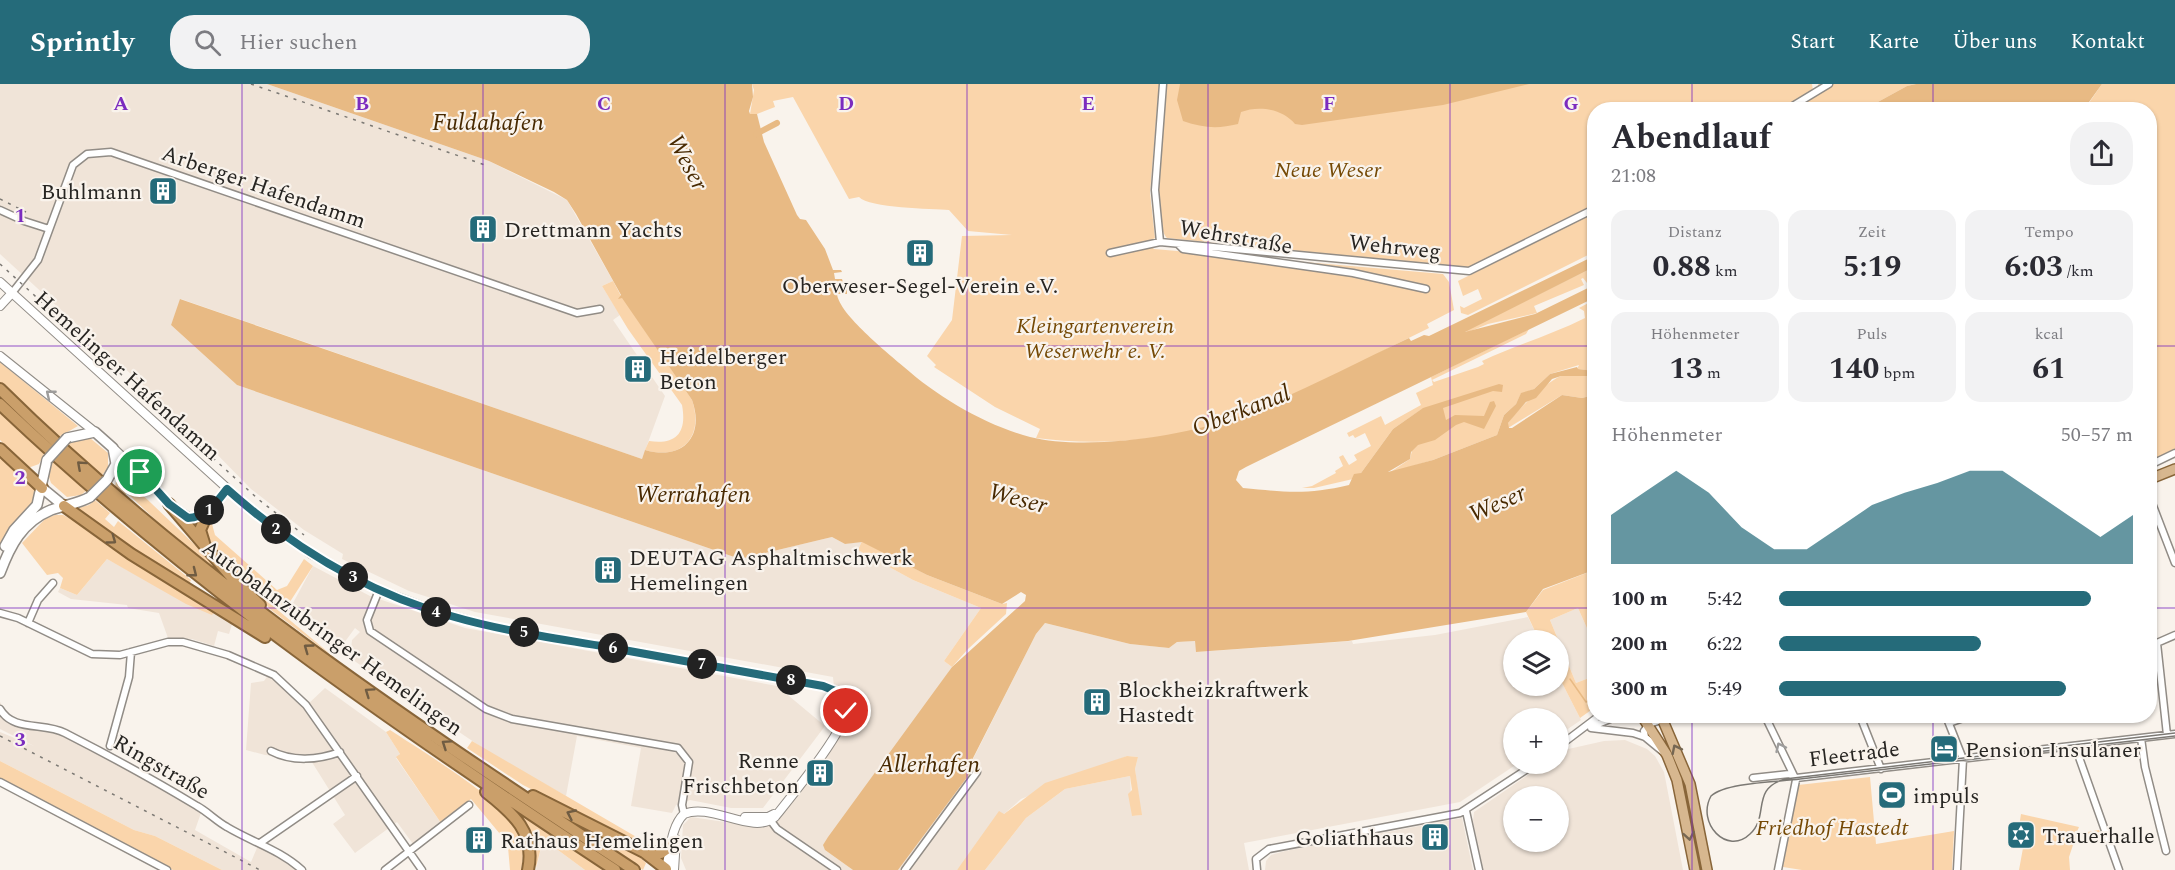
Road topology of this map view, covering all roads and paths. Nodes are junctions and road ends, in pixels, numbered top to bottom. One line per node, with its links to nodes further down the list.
1 (1163, 84): 7 (street, Wehrstraße)
2 (1829, 84): 3 (street)
3 (1799, 102)
4 (0, 210): 6 (street)
5 (1587, 212): 8 (street, Wehrweg)
6 (49, 229): 12 (street, Arberger Hafendamm); 14 (street, Arberger Hafendamm)
7 (1160, 242): 8 (street, Wehrstraße); 9 (street)
8 (1178, 243): 11 (street, Wehrstraße)
9 (1110, 253)
10 (0, 282): 12 (street, Hemelinger Hafendamm)
11 (1426, 289)
12 (12, 293): 13 (street, Arberger Hafendamm); 26 (street, Hemelinger Hafendamm)
13 (0, 306)
14 (600, 309)
15 (0, 356): 18 (street, one-way to 15)
16 (0, 389): 39 (highway, Autobahnzubringer Hemelingen, one-way to 16)
17 (0, 404): 43 (highway, Autobahnzubringer Hemelingen, one-way to 43)
18 (95, 432): 19 (main road); 25 (main road, bridge)
19 (113, 448): 27 (street); 28 (main road, bridge)
20 (0, 449): 25 (highway)
21 (2175, 453): 22 (street)
22 (2157, 462)
23 (2175, 469): 24 (main road)
24 (2157, 476)
25 (42, 488): 28 (main road); 32 (main road)
26 (227, 489): 29 (street); 36 (street, Hemelinger Hafendamm)
27 (169, 504): 29 (street); 31 (highway)
28 (64, 506): 34 (main road); 43 (highway, one-way to 43)
29 (207, 512): 31 (highway)
30 (2157, 516): 33 (street)
31 (207, 549): 39 (highway)
32 (0, 556)
33 (2175, 563)
34 (0, 573)
35 (53, 583): 38 (street)
36 (380, 590): 78 (street); 79 (street, Hemelinger Hafendamm)
37 (0, 612): 38 (street)
38 (28, 623): 42 (street)
39 (290, 634): 72 (highway, Autobahnzubringer Hemelingen, one-way to 39)
40 (2175, 635): 41 (street)
41 (2157, 643): 56 (street)
42 (131, 652): 61 (street); 64 (street)
43 (307, 660): 66 (highway, Autobahnzubringer Hemelingen)
44 (0, 709): 81 (street, Ringstraße)
45 (1590, 723): 57 (street)
46 (1602, 723): 54 (street)
47 (1646, 723): 53 (main road)
48 (1655, 723): 53 (street)
49 (1662, 723): 100 (main road, one-way to 49)
50 (1768, 723): 74 (street, one-way to 50)
51 (1863, 723): 68 (street)
52 (1948, 723): 67 (street)
53 (1647, 726): 58 (street); 65 (main road)
54 (1591, 728): 57 (street); 58 (street)
55 (2175, 734): 56 (street, Fleetrade)
56 (2167, 735): 59 (street, Fleetrade)
57 (1572, 737): 60 (street)
58 (1645, 737): 65 (street)
59 (2141, 738): 62 (street, Fleetrade); 83 (street)
60 (1569, 739)
61 (110, 746)
62 (2074, 746): 67 (street, Fleetrade); 103 (street)
63 (271, 751): 64 (street)
64 (340, 752): 71 (street)
65 (1667, 755): 99 (main road, one-way to 99)
66 (443, 756): 90 (highway); 91 (highway, Autobahnzubringer Hemelingen)
67 (1963, 759): 68 (street, Fleetrade); 102 (street)
68 (1881, 769): 74 (street, Fleetrade)
69 (977, 772): 96 (street)
70 (1520, 774): 77 (street)
71 (357, 776): 81 (street); 84 (street)
72 (493, 776): 85 (highway, one-way to 72); 92 (highway, Autobahnzubringer Hemelingen)
73 (1753, 778): 74 (street, Fleetrade)
74 (1796, 778): 101 (street)
75 (0, 782): 86 (street)
76 (469, 805): 84 (street)
77 (1466, 811): 97 (street); 98 (street)
78 (684, 814): 79 (street); 80 (street)
79 (769, 819): 95 (street)
80 (676, 831): 82 (street); 94 (street)
81 (260, 843): 87 (street, Ringstraße)
82 (671, 846): 85 (highway); 93 (street)
83 (2166, 851)
84 (409, 852): 88 (street); 89 (street)
85 (644, 852): 93 (highway)
86 (167, 870)
87 (302, 870)
88 (385, 870)
89 (422, 870)
90 (528, 870)
91 (615, 870)
92 (634, 870)
93 (667, 870)
94 (674, 870)
95 (837, 870)
96 (905, 870)
97 (1257, 870)
98 (1479, 870)
99 (1695, 870)
100 (1707, 870)
101 (1778, 870)
102 (1957, 870)
103 (2119, 870)

